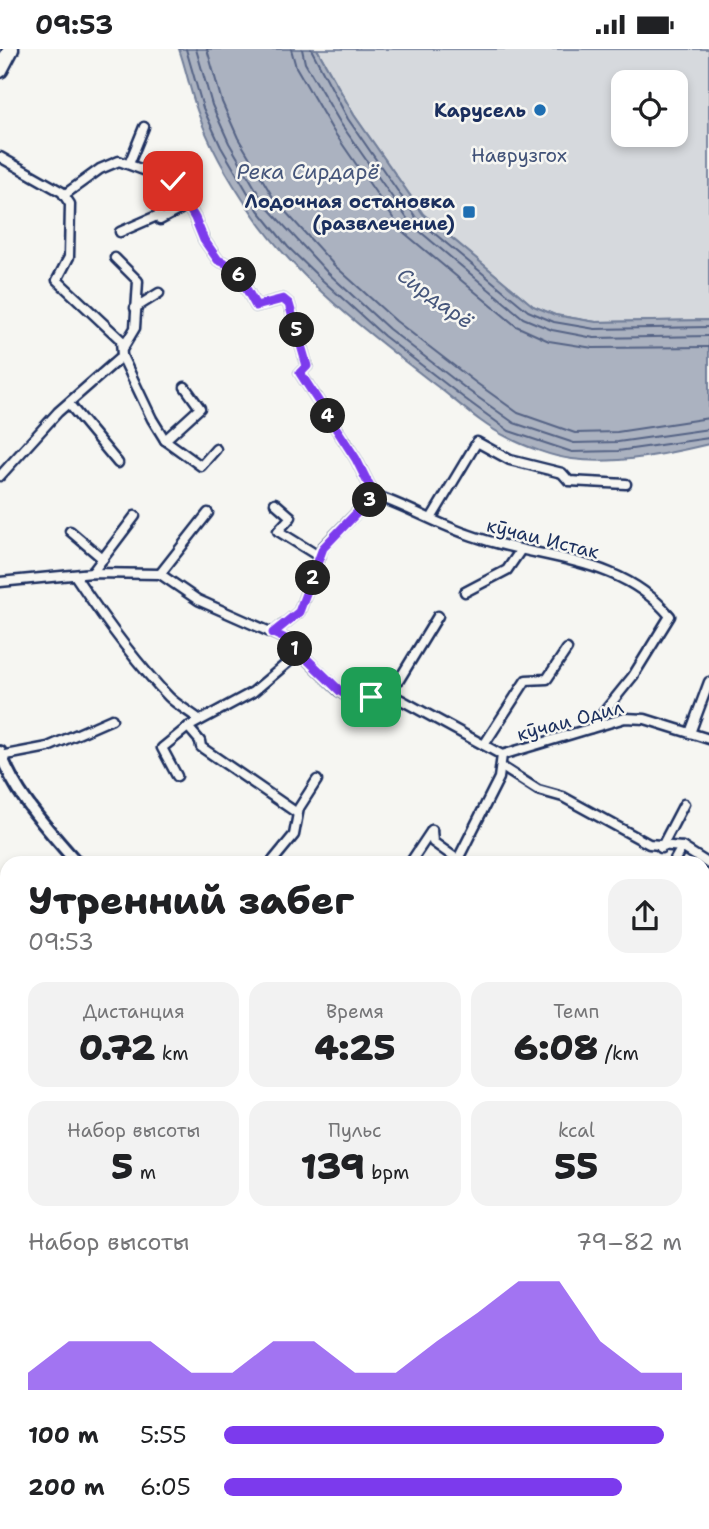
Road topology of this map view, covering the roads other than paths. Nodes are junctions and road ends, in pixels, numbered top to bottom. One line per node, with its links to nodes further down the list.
1 (12, 49): 2 (highway)
2 (0, 70)
3 (144, 127): 5 (street)
4 (0, 157): 6 (street)
5 (129, 164): 6 (street); 7 (street)
6 (64, 195): 12 (street)
7 (188, 205): 8 (street); 20 (street)
8 (120, 232)
9 (115, 258): 11 (street)
10 (159, 293): 11 (street)
11 (135, 309): 12 (street)
12 (122, 352): 14 (street); 15 (street)
13 (185, 387): 15 (street)
14 (68, 404): 17 (street); 18 (street)
15 (165, 439): 16 (street)
16 (216, 449)
17 (118, 463)
18 (0, 476)
19 (626, 484): 24 (street)
20 (374, 495): 24 (street, кӯчаи Истак); 27 (street)
21 (275, 503): 27 (street)
22 (208, 513): 30 (street)
23 (135, 516): 28 (street)
24 (432, 517): 26 (street, кӯчаи Истак)
25 (70, 531): 28 (street)
26 (520, 551): 33 (street); 43 (street, кӯчаи Истак)
27 (320, 558): 35 (street)
28 (103, 559): 29 (street)
29 (92, 573): 30 (street); 31 (street)
30 (160, 575): 35 (street)
31 (76, 577): 32 (street); 41 (street)
32 (0, 582)
33 (465, 592)
34 (438, 616): 39 (street)
35 (273, 633): 37 (street)
36 (567, 649): 46 (street)
37 (299, 653): 39 (street); 41 (street)
38 (709, 682): 44 (street)
39 (383, 690): 46 (street)
40 (112, 719): 47 (street)
41 (200, 720): 42 (street)
42 (188, 727): 51 (street); 54 (street)
43 (591, 728): 44 (street, кӯчаи Одил); 48 (street, кӯчаи Одил)
44 (690, 733): 45 (street, кӯчаи Одил)
45 (709, 739)
46 (484, 745): 48 (street)
47 (1, 754): 50 (street)
48 (502, 755): 49 (street, кӯчаи Одил)
49 (502, 767): 56 (street, кӯчаи Одил); 61 (street)
50 (3, 772): 57 (street)
51 (177, 776)
52 (317, 780): 54 (street)
53 (684, 804): 56 (street)
54 (297, 813): 58 (street)
55 (682, 847): 56 (street, кӯчаи Одил); 62 (street); 63 (street)
56 (661, 848)
57 (71, 856)
58 (277, 856)
59 (415, 856): 60 (street)
60 (450, 856)
61 (460, 856)
62 (677, 856)
63 (696, 856)

